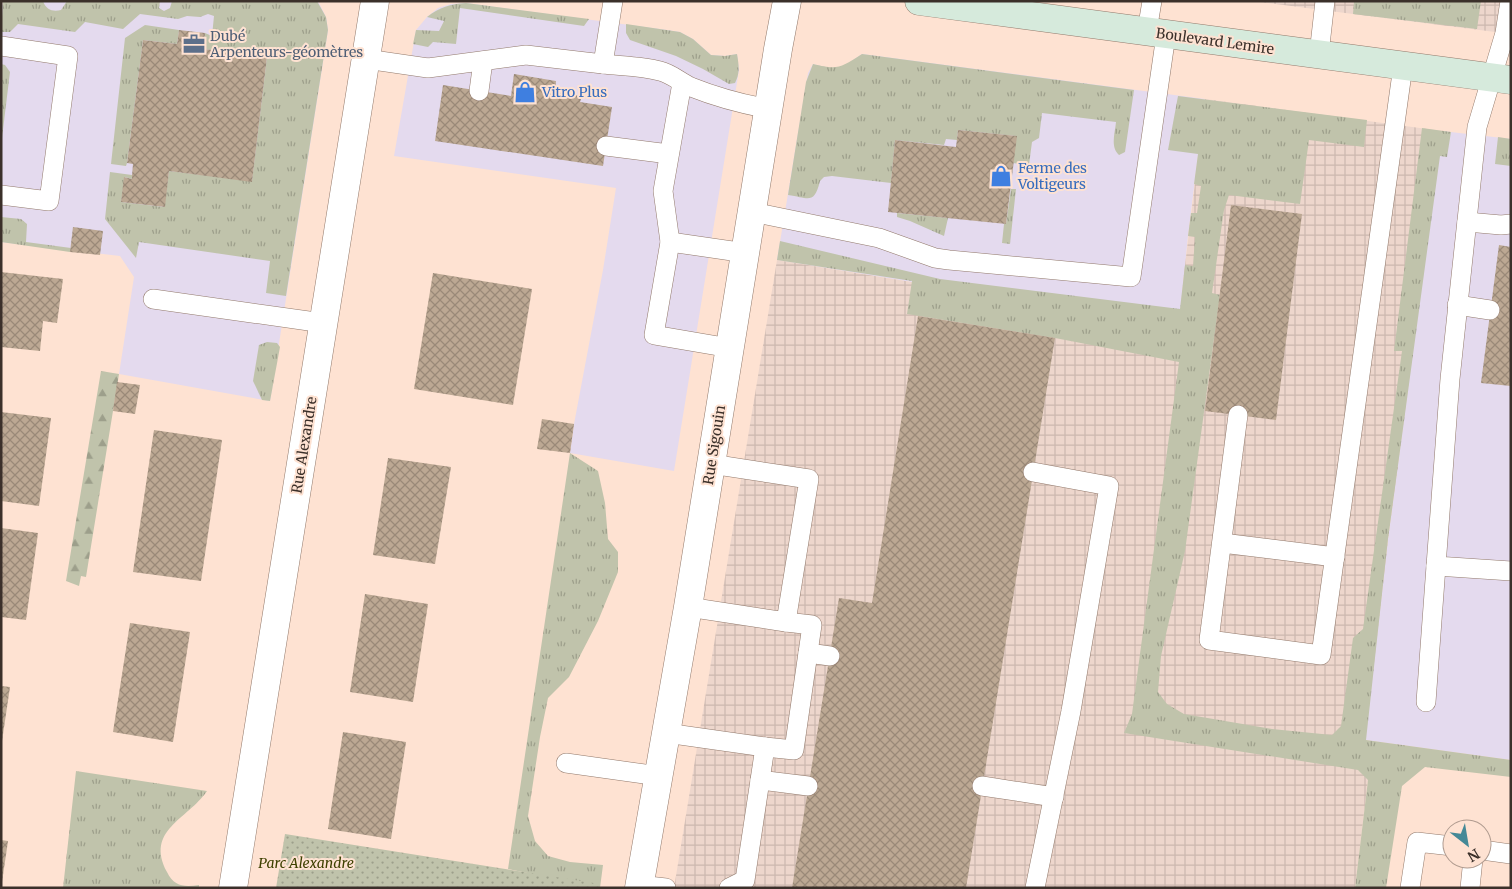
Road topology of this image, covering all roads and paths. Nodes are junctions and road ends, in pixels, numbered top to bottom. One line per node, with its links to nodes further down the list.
1 (374, 1): 11 (street, Rue Alexandre)
2 (614, 1): 13 (lane)
3 (787, 1): 18 (street, Rue Sigouin)
4 (921, 1): 8 (main road, Boulevard Lemire)
5 (1152, 1): 8 (lane)
6 (1325, 1): 10 (lane)
7 (1510, 1): 15 (lane)
8 (1156, 33): 10 (main road, Boulevard Lemire); 22 (lane)
9 (1, 46): 21 (lane)
10 (1319, 54): 14 (main road, Boulevard Lemire)
11 (366, 59): 12 (lane); 30 (street, Rue Alexandre)
12 (483, 61): 13 (lane); 17 (lane)
13 (603, 64): 16 (lane)
14 (1403, 66): 15 (main road, Boulevard Lemire); 36 (lane)
15 (1501, 79): 23 (lane)
16 (682, 83): 18 (lane); 20 (lane)
17 (479, 91)
18 (769, 109): 22 (street, Rue Sigouin)
19 (606, 146): 20 (lane)
20 (669, 154): 25 (lane)
21 (1, 195)
22 (752, 212): 26 (street, Rue Sigouin)
23 (1467, 222): 24 (lane); 28 (lane)
24 (1511, 224)
25 (670, 242): 26 (lane); 31 (lane)
26 (746, 253): 31 (street, Rue Sigouin)
27 (153, 299): 30 (lane)
28 (1458, 305): 29 (lane); 37 (lane)
29 (1490, 310)
30 (323, 323): 57 (street, Rue Alexandre)
31 (730, 348): 33 (street, Rue Sigouin)
32 (1238, 415): 35 (lane)
33 (711, 464): 39 (street, Rue Sigouin); 40 (lane)
34 (1033, 472): 51 (lane)
35 (1222, 543): 36 (lane); 36 (lane)
36 (1335, 557)
37 (1436, 566): 38 (lane); 43 (lane)
38 (1511, 572)
39 (688, 607): 40 (lane); 44 (street, Rue Sigouin)
40 (786, 622): 41 (lane)
41 (808, 653): 42 (lane); 45 (lane)
42 (830, 656)
43 (1426, 702)
44 (666, 733): 45 (lane); 47 (street, Rue Sigouin)
45 (765, 747): 48 (lane)
46 (566, 763): 47 (lane)
47 (659, 776): 56 (street, Rue Sigouin)
48 (760, 780): 49 (lane); 59 (lane)
49 (808, 786)
50 (982, 786): 51 (lane)
51 (1054, 797): 60 (lane)
52 (1442, 845): 61 (lane)
53 (1492, 851): 54 (lane)
54 (1511, 854)
55 (1472, 869): 62 (lane)
56 (639, 886): 58 (lane)
57 (233, 888)
58 (666, 888)
59 (730, 888)
60 (1035, 888)
61 (1410, 888)
62 (1470, 888)

